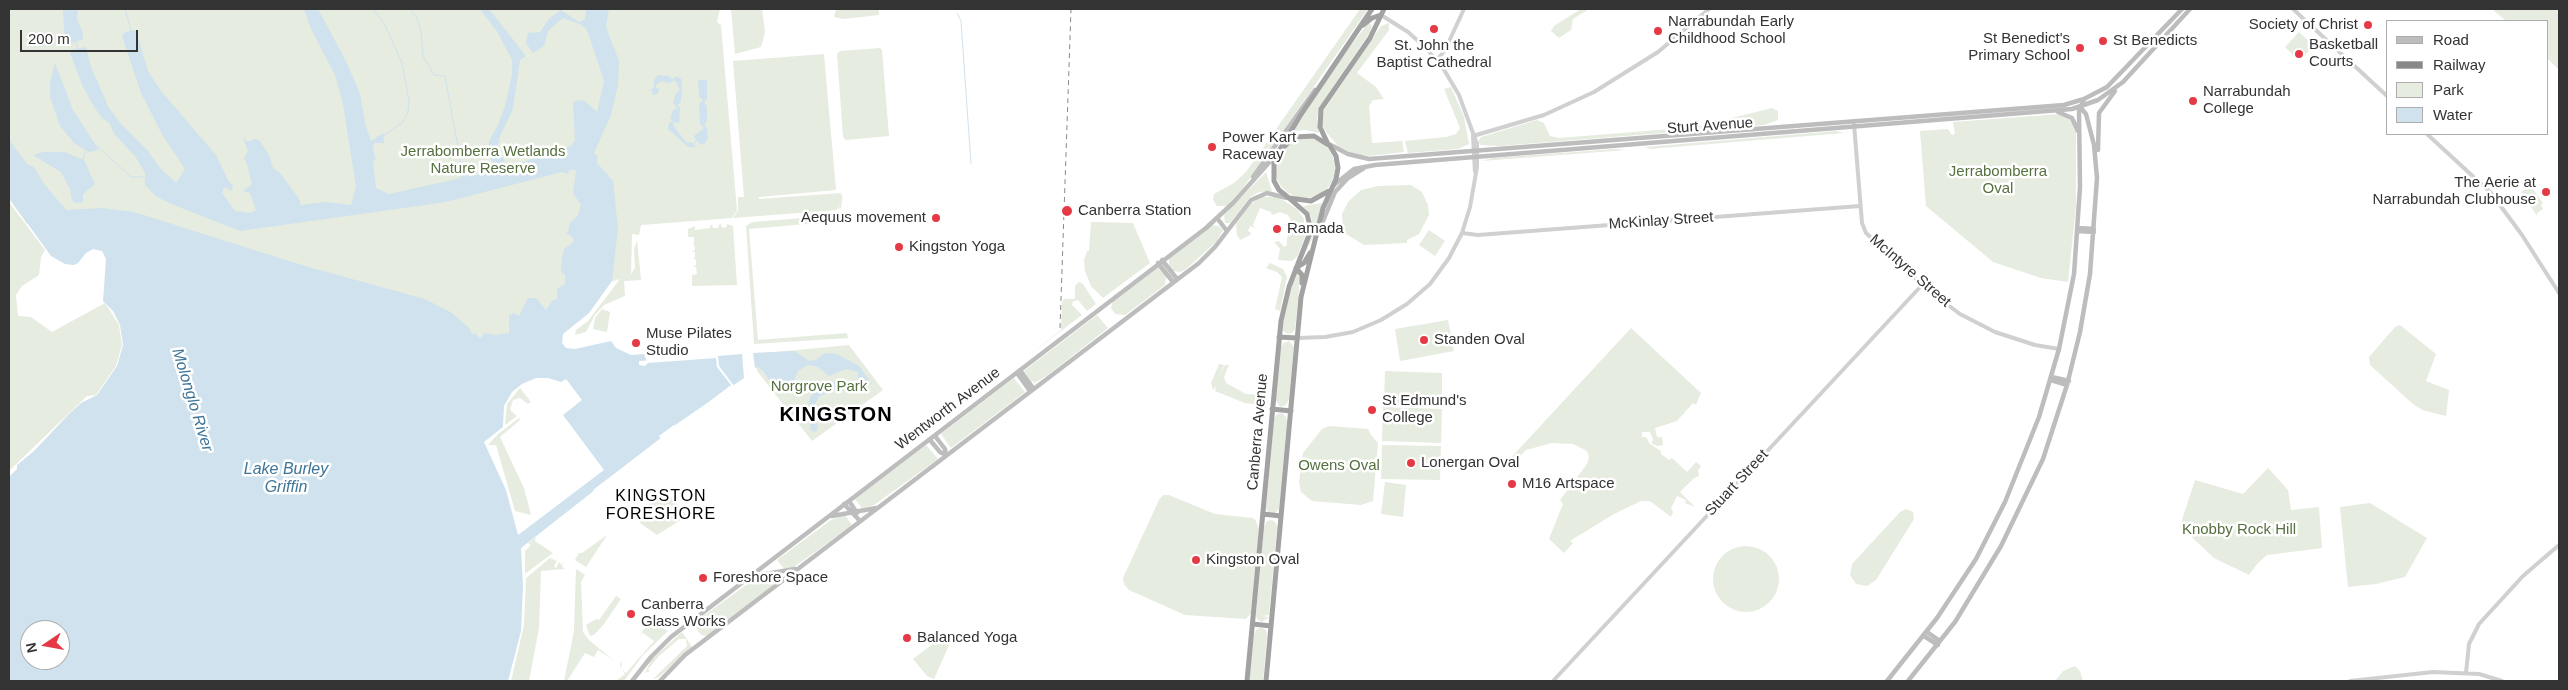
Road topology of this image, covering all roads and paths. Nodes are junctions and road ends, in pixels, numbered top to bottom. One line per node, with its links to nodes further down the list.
1 (1372, 9): 11 (highway, Canberra Avenue)
2 (1384, 9): 8 (highway, Canberra Avenue)
3 (1464, 9): 14 (street)
4 (1709, 9): 25 (street)
5 (2182, 9): 12 (main road, Sturt Avenue)
6 (2190, 9): 13 (main road)
7 (2293, 9): 17 (street)
8 (1381, 12): 9 (highway); 10 (highway, Canberra Avenue); 14 (street)
9 (1366, 22): 10 (highway); 11 (highway)
10 (1375, 28): 28 (highway, Canberra Avenue)
11 (1357, 30): 15 (highway, Canberra Avenue)
12 (2147, 46): 13 (main road); 18 (main road, Sturt Avenue)
13 (2154, 47): 16 (main road)
14 (1437, 60): 25 (street)
15 (1331, 68): 30 (highway, Canberra Avenue); 34 (main road)
16 (2122, 82): 19 (main road, Sturt Avenue); 33 (main road)
17 (2386, 95)
18 (2084, 99): 19 (main road); 20 (main road, Sturt Avenue)
19 (2080, 107): 20 (main road); 21 (main road, Sturt Avenue); 26 (main road); 27 (main road)
20 (2032, 108): 22 (main road, Sturt Avenue)
21 (2057, 112): 23 (main road, Sturt Avenue); 27 (main road)
22 (1854, 121): 23 (street, McIntyre Street); 29 (main road, Sturt Avenue)
23 (1854, 128): 31 (main road, Sturt Avenue); 37 (street, McIntyre Street)
24 (2428, 135): 50 (street)
25 (1473, 136): 29 (street)
26 (2092, 136): 27 (main road); 33 (main road)
27 (2080, 138): 39 (main road)
28 (1328, 143): 29 (main road, Sturt Avenue); 30 (highway); 35 (highway, Canberra Avenue)
29 (1474, 150): 31 (street)
30 (1277, 153): 34 (main road, Wentworth Avenue); 36 (highway, Canberra Avenue)
31 (1475, 157): 32 (main road, Sturt Avenue); 43 (street)
32 (1372, 165): 35 (main road, Sturt Avenue); 42 (main road)
33 (2097, 170): 40 (main road)
34 (1247, 187): 38 (main road, Wentworth Avenue)
35 (1332, 188): 36 (highway); 42 (highway, Canberra Avenue)
36 (1289, 198): 41 (main road); 46 (highway, Canberra Avenue)
37 (1860, 206): 43 (street, McKinlay Street); 48 (street, McIntyre Street)
38 (1217, 218): 41 (main road); 45 (main road, Wentworth Avenue)
39 (2078, 229): 40 (main road); 53 (main road)
40 (2094, 230): 56 (main road)
41 (1227, 231): 47 (main road)
42 (1318, 232): 44 (highway, Canberra Avenue)
43 (1462, 233): 52 (street)
44 (1315, 242): 46 (highway); 49 (highway, Canberra Avenue)
45 (1160, 261): 47 (main road); 54 (main road, Wentworth Avenue)
46 (1296, 268): 49 (highway); 51 (highway, Canberra Avenue)
47 (1175, 281): 57 (main road)
48 (1922, 284): 53 (street, McIntyre Street); 85 (street, Stuart Street)
49 (1302, 292): 52 (highway, Canberra Avenue)
50 (2559, 293)
51 (1279, 337): 52 (highway); 58 (highway, Canberra Avenue)
52 (1297, 338): 59 (highway, Canberra Avenue)
53 (2059, 349): 55 (main road)
54 (1018, 372): 57 (main road); 60 (main road, Wentworth Avenue)
55 (2051, 379): 56 (main road); 77 (main road)
56 (2068, 383): 78 (main road)
57 (1032, 390): 62 (main road)
58 (1272, 409): 59 (highway); 68 (highway, Canberra Avenue)
59 (1291, 411): 70 (highway, Canberra Avenue)
60 (935, 436): 61 (main road, Wentworth Avenue); 62 (main road)
61 (930, 440): 62 (main road); 63 (main road, Wentworth Avenue)
62 (946, 455): 65 (main road)
63 (849, 501): 64 (main road, Wentworth Avenue); 66 (main road)
64 (844, 504): 67 (main road); 69 (main road, Wentworth Avenue)
65 (882, 505): 66 (main road); 71 (main road)
66 (857, 512): 67 (main road); 71 (main road)
67 (850, 513): 69 (main road); 71 (main road)
68 (1262, 516): 70 (highway); 75 (highway, Canberra Avenue)
69 (828, 517): 74 (main road, Wentworth Avenue)
70 (1281, 518): 76 (highway, Canberra Avenue)
71 (860, 521): 73 (main road)
72 (2559, 545): 79 (street)
73 (800, 567): 74 (main road); 82 (main road)
74 (750, 577): 81 (main road, Wentworth Avenue)
75 (1252, 624): 76 (highway); 83 (highway, Canberra Avenue)
76 (1271, 626): 84 (highway, Canberra Avenue)
77 (1926, 634): 78 (main road); 86 (main road)
78 (1939, 643): 87 (main road)
79 (2466, 673): 80 (street); 89 (street)
80 (2370, 680): 88 (street)
81 (632, 681)
82 (660, 681)
83 (1247, 681)
84 (1266, 681)
85 (1553, 681)
86 (1887, 681)
87 (1908, 681)
88 (2350, 681)
89 (2502, 681)

